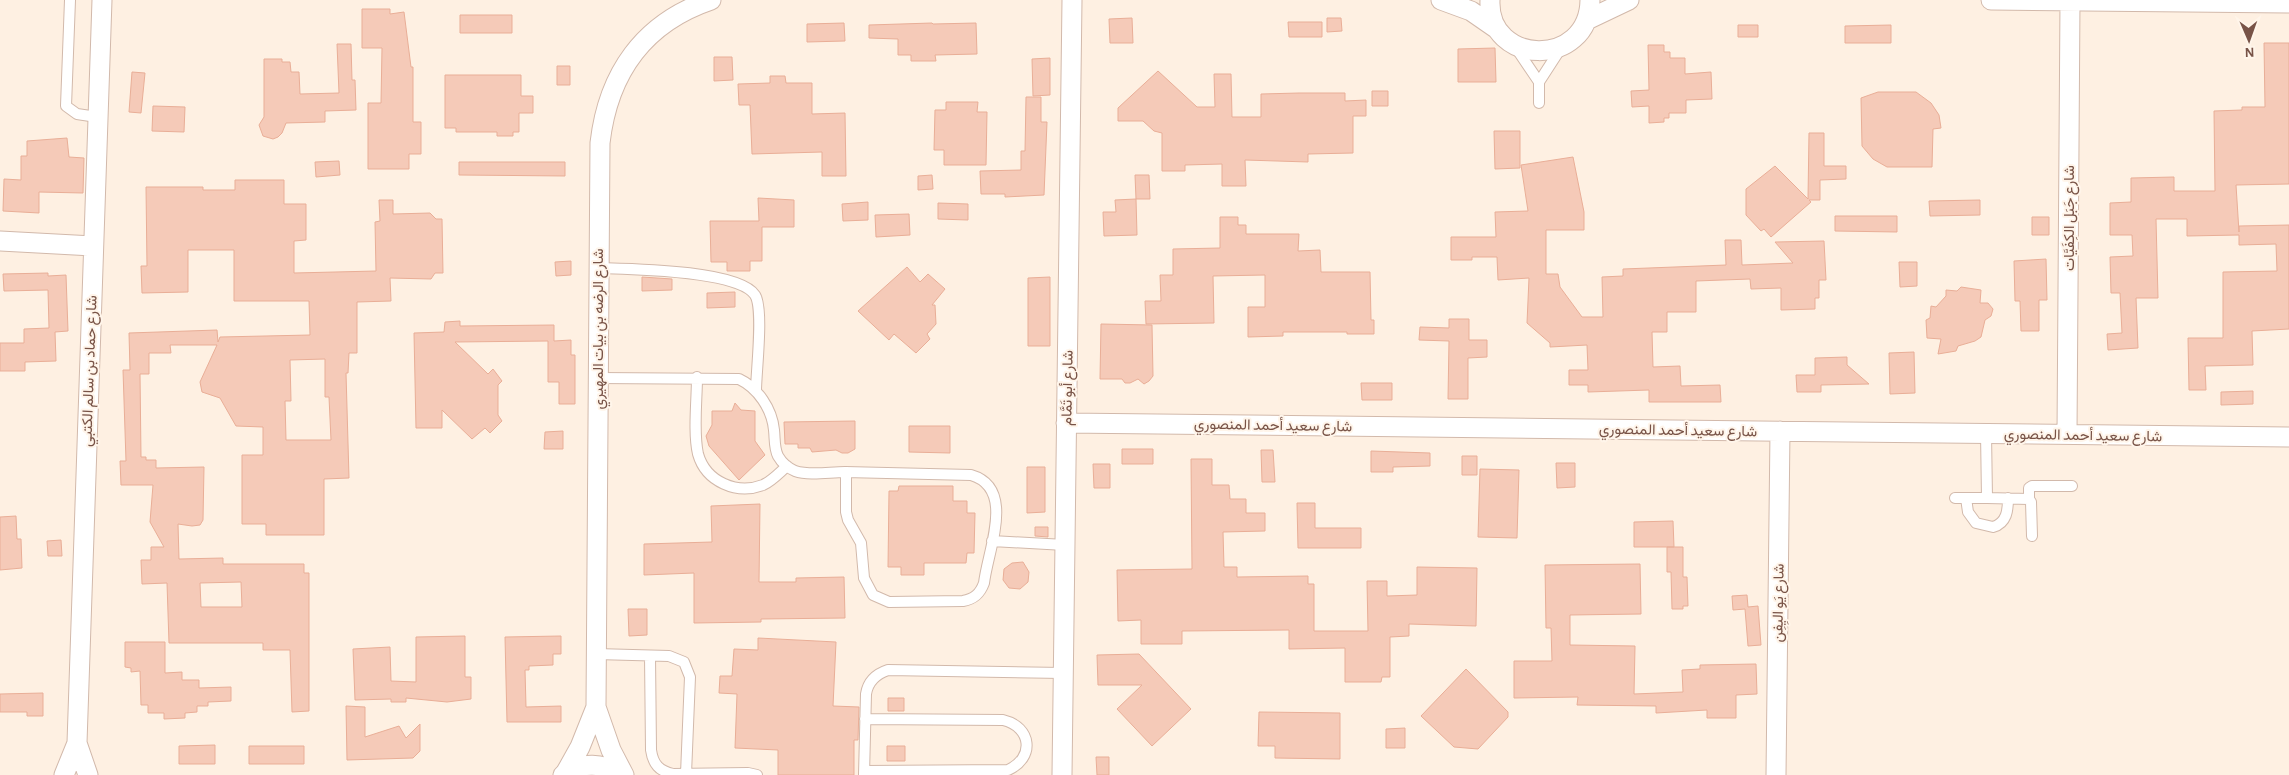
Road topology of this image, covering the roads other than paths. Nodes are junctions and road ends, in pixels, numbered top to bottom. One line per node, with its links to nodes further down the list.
1 (70, 0): 18 (lane)
2 (102, 0): 18 (street, شارع حماد بن سالم الكتبي)
3 (710, 0): 21 (street, شارع الرضه بن بيات المهيري)
4 (1072, 0): 25 (street, شارع أبو تَمَّام)
5 (1441, 0): 13 (street)
6 (1490, 0): 13 (street)
7 (1590, 0): 12 (street)
8 (1629, 0): 12 (street)
9 (1990, 0): 10 (street)
10 (2070, 1): 11 (street); 28 (street, شارع جَبَل الكِفَيَّات)
11 (2289, 3)
12 (1586, 20): 15 (street)
13 (1497, 28): 14 (street)
14 (1514, 45): 15 (street); 16 (lane)
15 (1562, 46): 16 (lane)
16 (1539, 82): 17 (lane)
17 (1539, 103)
18 (97, 117): 20 (street, شارع حماد بن سالم الكتبي)
19 (0, 241): 20 (street)
20 (93, 246): 46 (street, شارع حماد بن سالم الكتبي)
21 (599, 268): 23 (street, شارع الرضه بن بيات المهيري); 24 (lane)
22 (697, 377): 23 (lane); 24 (lane); 30 (lane)
23 (598, 378): 41 (street, شارع الرضه بن بيات المهيري)
24 (756, 391): 30 (lane)
25 (1066, 423): 26 (street, شارع سعيد أحمد المنصوري); 40 (street, شارع أبو تَمَّام)
26 (1780, 431): 27 (street, شارع سعيد أحمد المنصوري); 55 (street, شارع يَو اليِفِن)
27 (1986, 433): 28 (street, شارع سعيد أحمد المنصوري); 35 (lane)
28 (2067, 434): 29 (street, شارع سعيد أحمد المنصوري)
29 (2289, 437)
30 (787, 466): 31 (lane)
31 (846, 472): 39 (lane); 39 (lane)
32 (2072, 486): 37 (lane)
33 (1955, 498): 34 (lane)
34 (1966, 498): 35 (lane); 36 (lane)
35 (1987, 498): 36 (lane)
36 (2008, 498): 37 (lane)
37 (2029, 499): 38 (lane)
38 (2032, 536)
39 (992, 541): 40 (lane)
40 (1065, 545): 43 (street, شارع أبو تَمَّام)
41 (596, 654): 42 (lane); 44 (street, شارع الرضه بن بيات المهيري)
42 (650, 656): 49 (lane); 49 (lane)
43 (1063, 673): 45 (lane); 54 (street, شارع أبو تَمَّام)
44 (596, 707): 48 (street, شارع الرضه بن بيات المهيري); 52 (street, شارع الرضه بن بيات المهيري)
45 (865, 718): 47 (lane); 47 (lane)
46 (77, 743): 50 (street, شارع حماد بن سالم الكتبي); 51 (street, شارع حماد بن سالم الكتبي)
47 (864, 773)
48 (565, 774): 52 (street)
49 (686, 774): 53 (lane)
50 (64, 775)
51 (88, 775)
52 (623, 775)
53 (757, 775)
54 (1062, 775)
55 (1776, 775)

